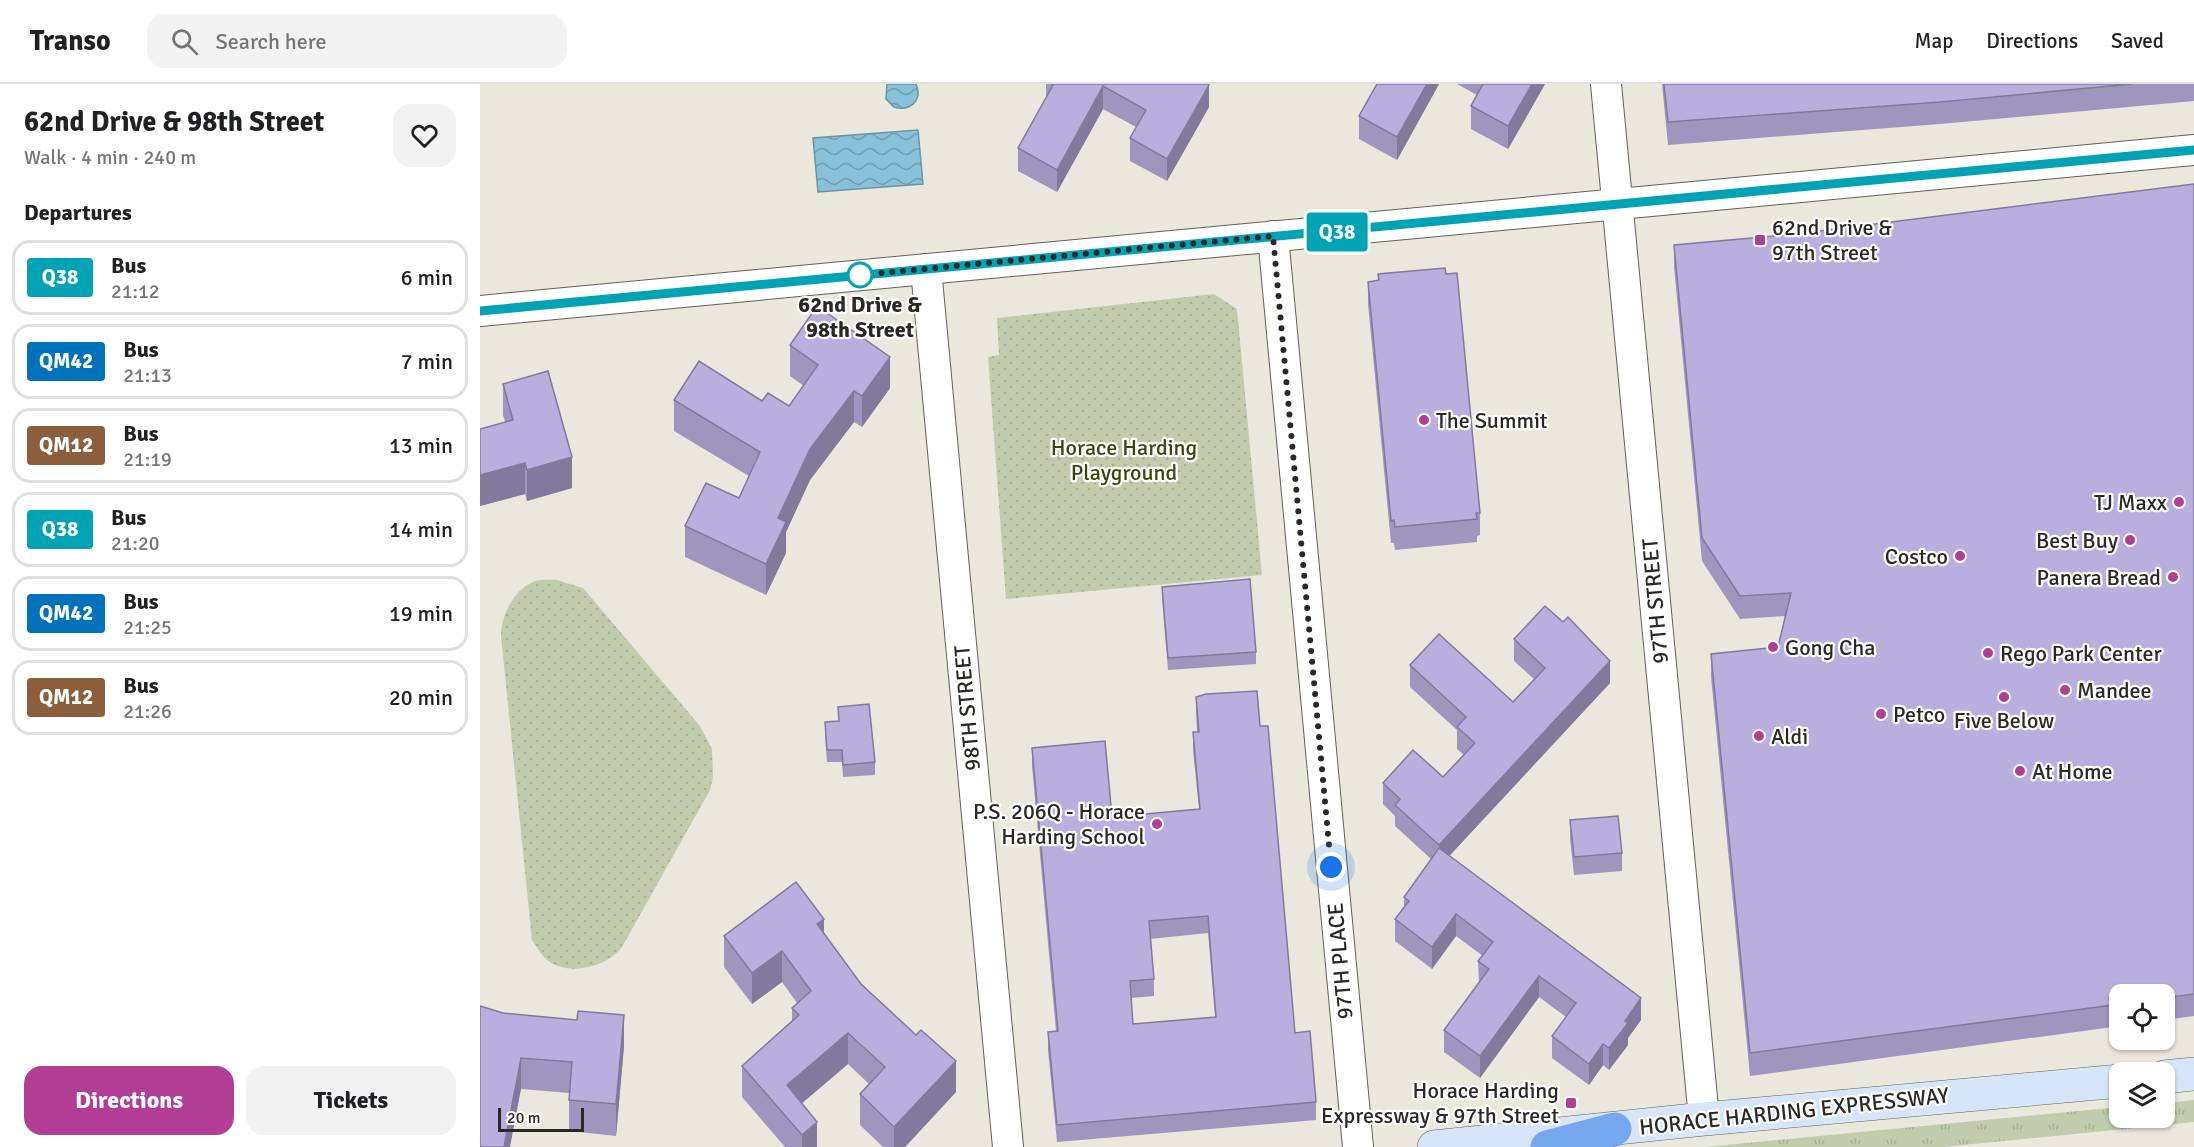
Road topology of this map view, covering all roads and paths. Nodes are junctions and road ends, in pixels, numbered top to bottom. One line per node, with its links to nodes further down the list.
1 (1606, 84): 3 (street, 97TH STREET)
2 (2194, 150): 3 (street)
3 (1618, 204): 4 (street); 10 (street, 97TH STREET)
4 (1273, 236): 5 (street); 13 (street, 97TH PLACE)
5 (926, 269): 6 (street); 12 (street, 98TH STREET)
6 (480, 311)
7 (2194, 1074): 8 (main road)
8 (2175, 1076)
9 (2109, 1082): 10 (main road, HORACE HARDING EXPRESSWAY)
10 (1704, 1119): 11 (main road, HORACE HARDING EXPRESSWAY)
11 (1614, 1129): 14 (main road, HORACE HARDING EXPRESSWAY); 15 (highway)
12 (1008, 1147)
13 (1358, 1147)
14 (1434, 1147)
15 (1547, 1147)

